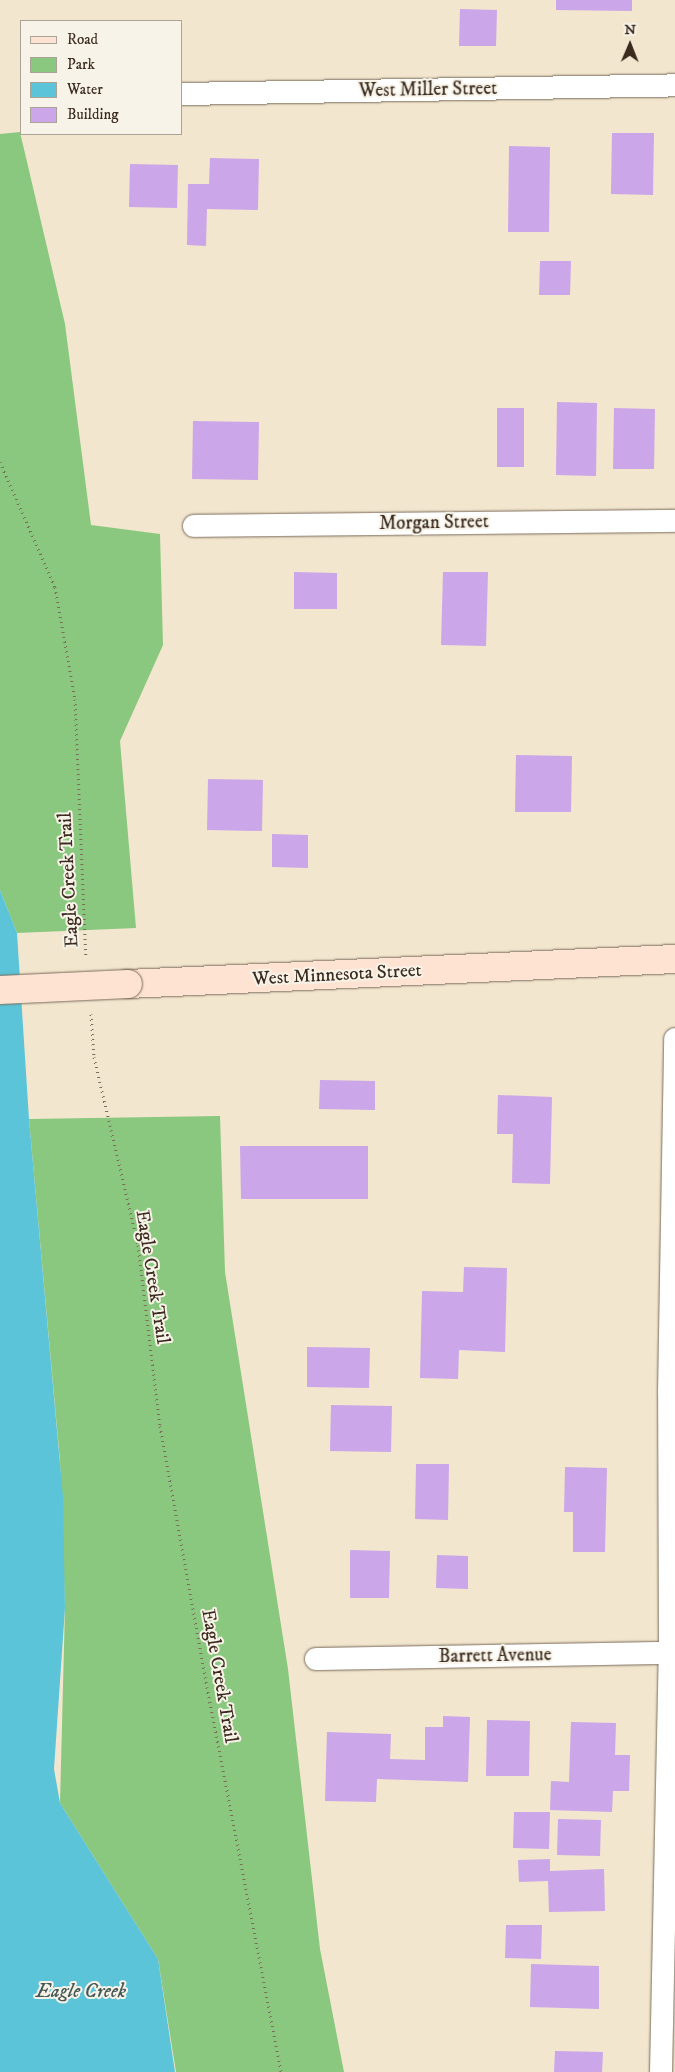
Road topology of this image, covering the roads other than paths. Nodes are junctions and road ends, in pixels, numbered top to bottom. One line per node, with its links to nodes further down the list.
1 (675, 85): 2 (street, West Miller Street)
2 (182, 94)
3 (675, 521): 4 (street, Morgan Street)
4 (194, 526)
5 (675, 959): 6 (street, West Minnesota Street, bridge)
6 (0, 990)
7 (675, 1039): 8 (street)
8 (673, 1653): 9 (street, Barrett Avenue); 10 (street)
9 (316, 1660)
10 (661, 2072)

